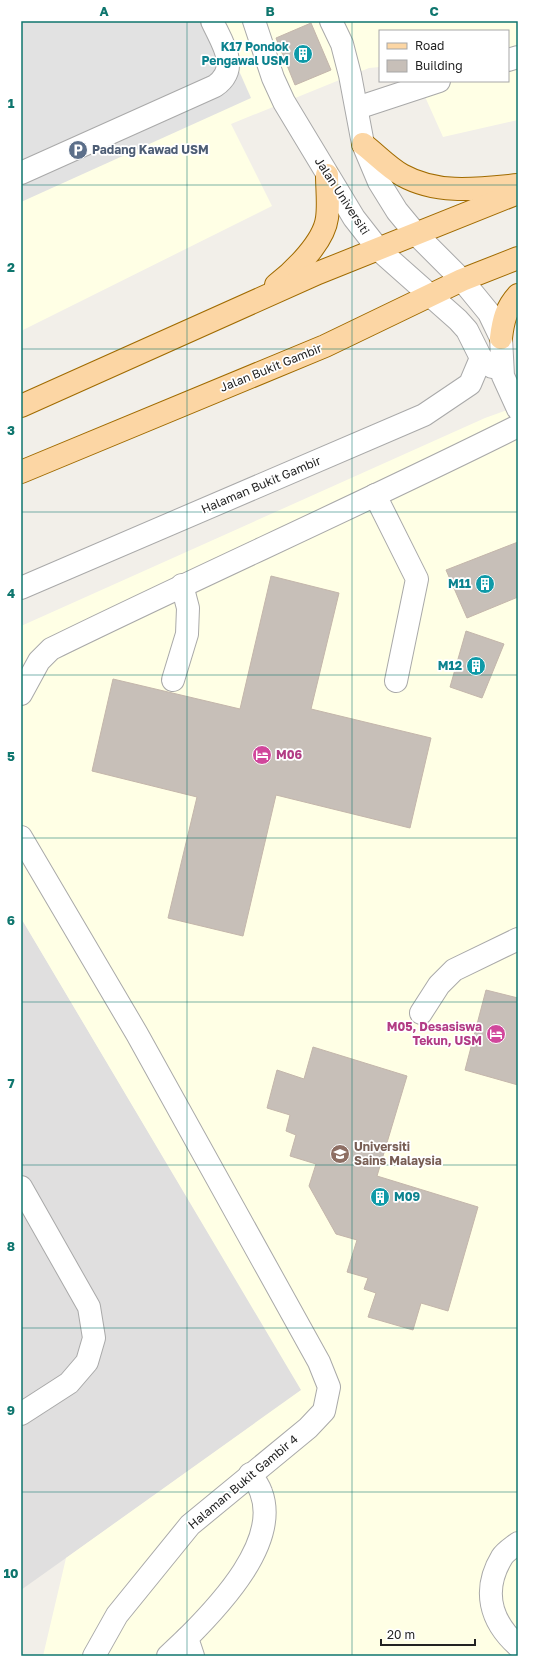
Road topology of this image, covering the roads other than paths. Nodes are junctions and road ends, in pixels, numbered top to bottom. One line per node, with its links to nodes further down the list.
1 (212, 21): 7 (street)
2 (254, 21): 8 (street, Jalan Universiti)
3 (331, 21): 5 (street, Jalan Universiti)
4 (436, 82): 5 (street)
5 (357, 108): 6 (street, Jalan Universiti)
6 (364, 144): 9 (main road); 11 (street, Jalan Universiti)
7 (21, 174)
8 (327, 175): 12 (street, Jalan Universiti); 17 (main road)
9 (518, 185)
10 (518, 193): 11 (main road)
11 (416, 234): 12 (main road); 14 (street, Jalan Universiti)
12 (379, 250): 15 (street, Jalan Universiti); 17 (main road)
13 (518, 258): 14 (main road, Jalan Bukit Gambir)
14 (462, 280): 15 (main road, Jalan Bukit Gambir); 18 (street, Jalan Universiti)
15 (430, 295): 19 (street, Jalan Universiti); 24 (main road, Jalan Bukit Gambir)
16 (518, 295): 18 (main road)
17 (260, 298): 21 (main road)
18 (501, 338): 20 (street, Jalan Universiti)
19 (481, 358): 20 (street, Jalan Universiti); 27 (street, Halaman Bukit Gambir)
20 (511, 375): 22 (street, Jalan Universiti)
21 (21, 406)
22 (518, 409)
23 (518, 426): 25 (street)
24 (21, 472)
25 (375, 495): 26 (street); 29 (street)
26 (182, 586): 28 (street); 30 (street)
27 (21, 588)
28 (173, 680)
29 (396, 681)
30 (21, 694)
31 (21, 837): 36 (street, Halaman Bukit Gambir 4)
32 (518, 939): 33 (street)
33 (421, 1013)
34 (21, 1187): 35 (street)
35 (21, 1414)
36 (250, 1474): 39 (street); 40 (street, Halaman Bukit Gambir 4)
37 (518, 1543): 38 (street)
38 (518, 1646)
39 (190, 1647): 41 (street)
40 (94, 1656)
41 (168, 1656)

